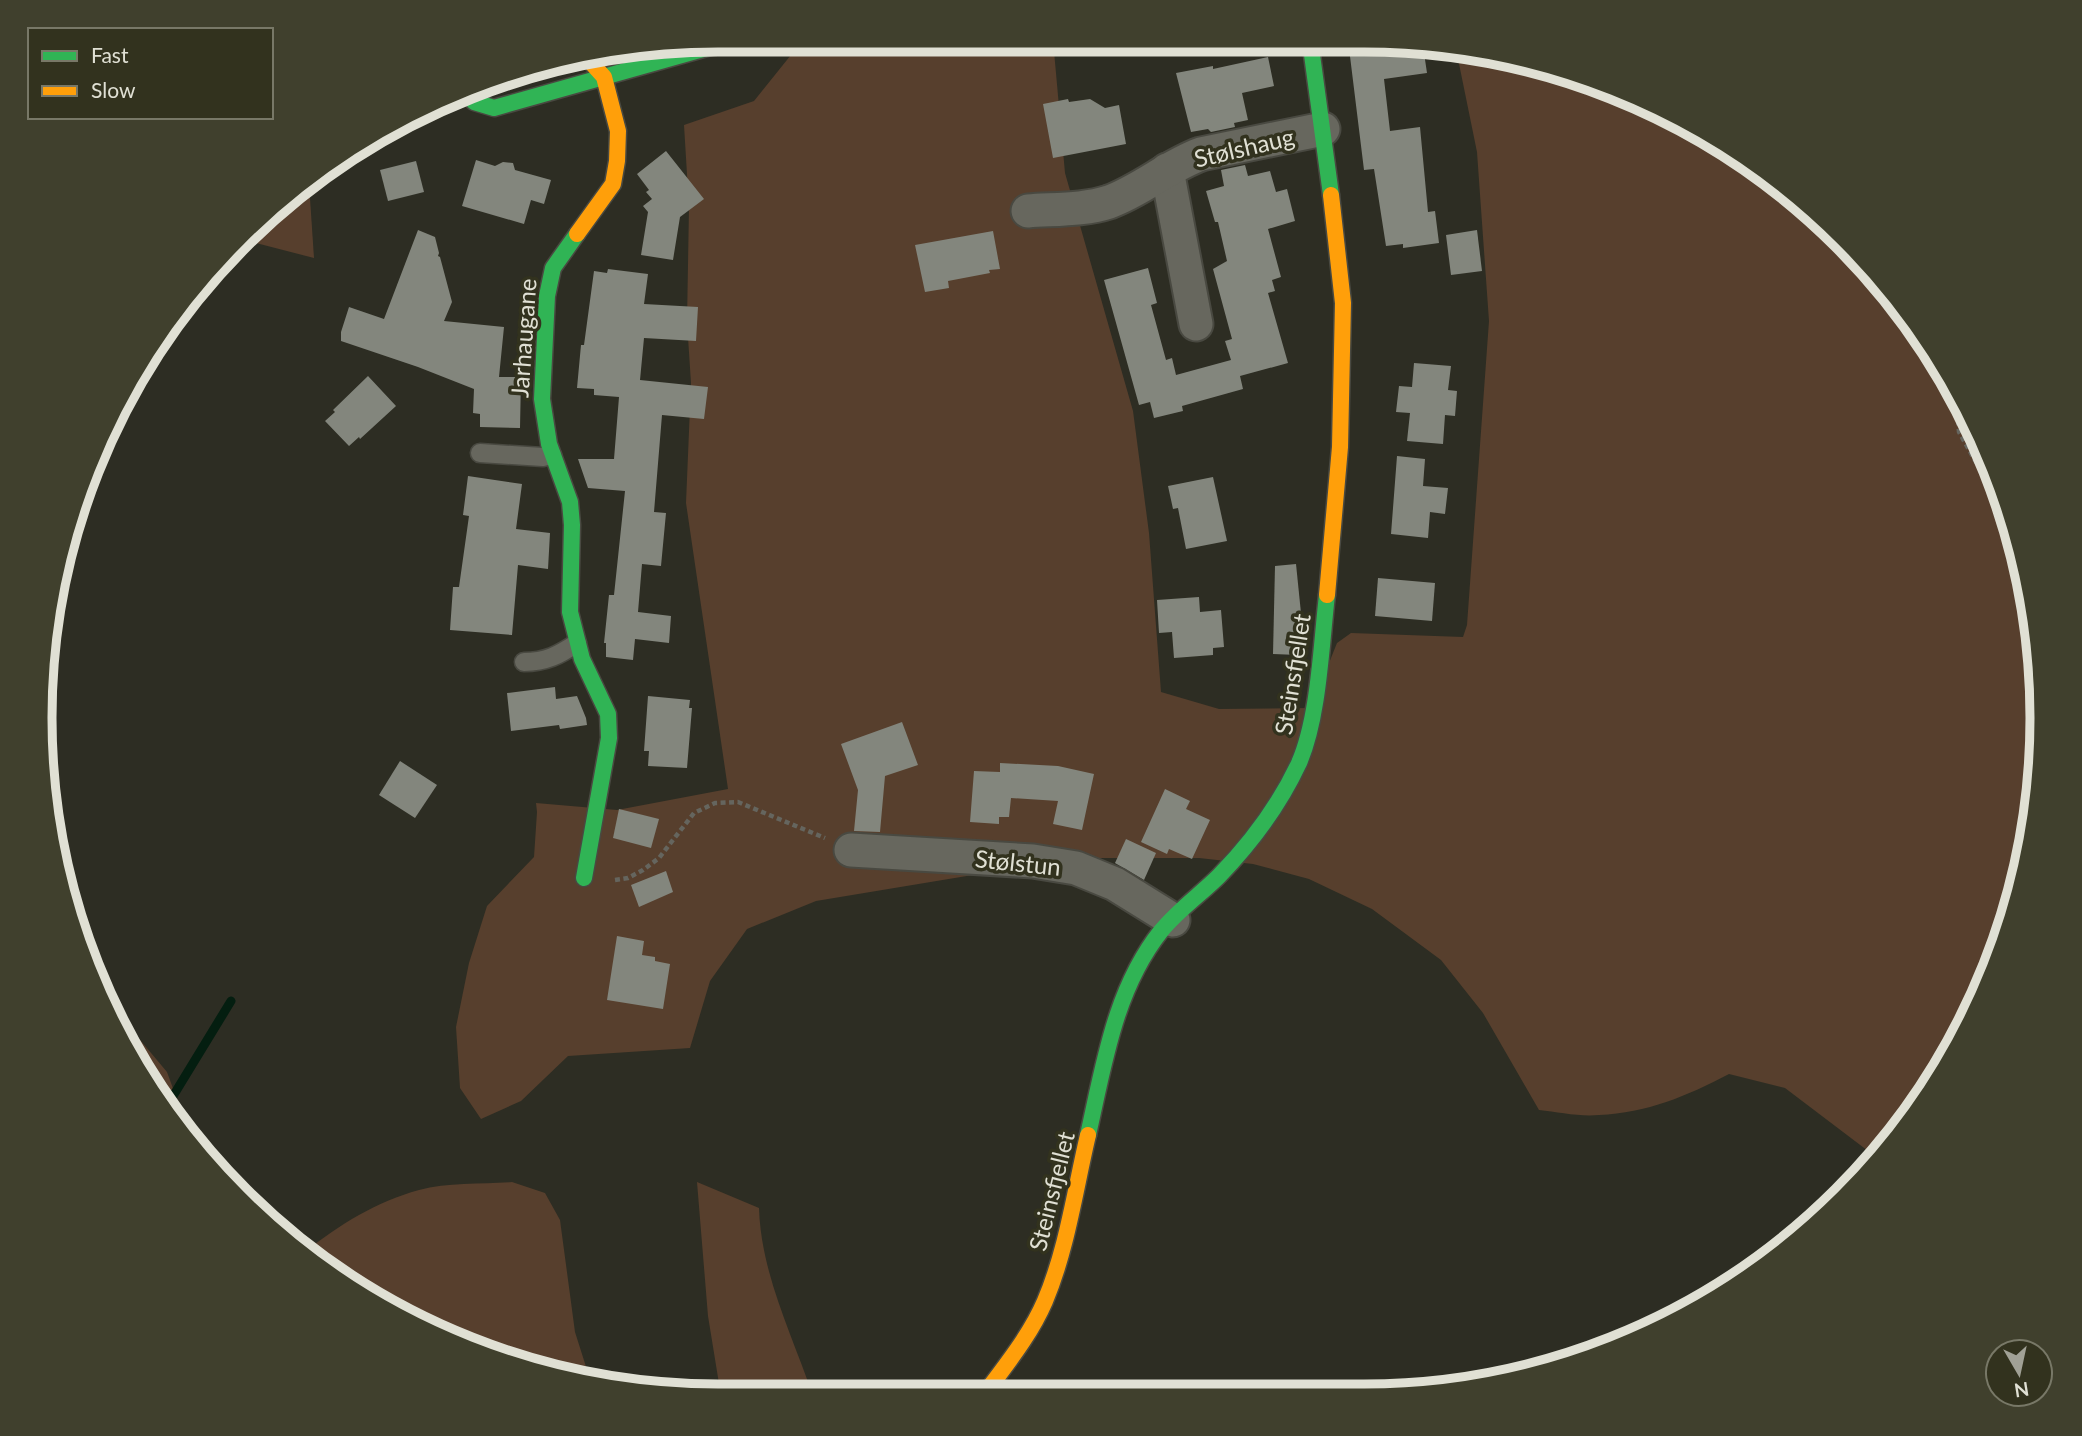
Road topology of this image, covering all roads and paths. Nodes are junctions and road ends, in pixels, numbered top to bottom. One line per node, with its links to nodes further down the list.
1 (1312, 52): 6 (street, Steinsfjellet)
2 (688, 53): 4 (street)
3 (593, 64): 4 (street)
4 (604, 77): 5 (street); 12 (street, Jarhaugane)
5 (472, 100)
6 (1323, 129): 7 (street, Stølshaug); 18 (street, Steinsfjellet)
7 (1167, 170): 8 (street, Stølshaug); 9 (street, Stølshaug)
8 (1028, 211)
9 (1196, 324)
10 (1958, 418): 13 (path)
11 (480, 453): 12 (lane)
12 (552, 455): 14 (street, Jarhaugane)
13 (1980, 466)
14 (577, 643): 15 (lane); 17 (street, Jarhaugane)
15 (524, 662)
16 (851, 850): 17 (path); 18 (street, Stølstun)
17 (584, 878)
18 (1173, 920): 19 (street, Steinsfjellet)
19 (992, 1384)

